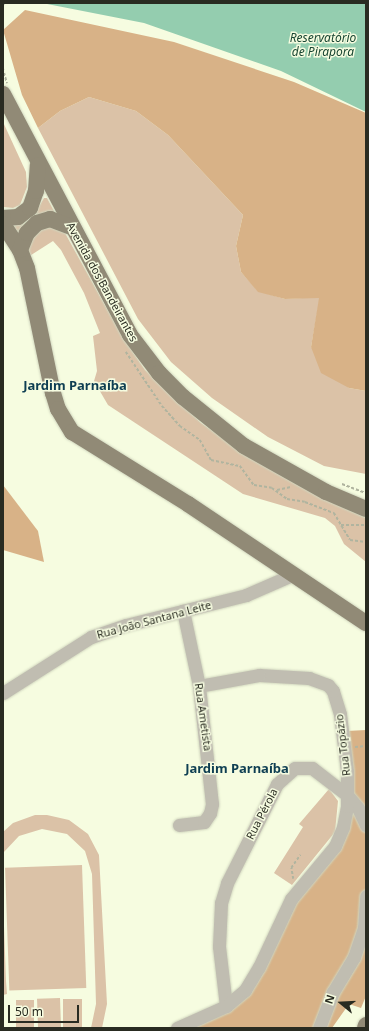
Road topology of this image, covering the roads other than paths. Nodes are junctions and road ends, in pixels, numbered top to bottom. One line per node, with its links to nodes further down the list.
1 (6, 90): 2 (main road, Avenida dos Bandeirantes)
2 (38, 165): 3 (main road); 5 (main road, Avenida dos Bandeirantes)
3 (3, 218)
4 (3, 224): 6 (main road)
5 (71, 226): 6 (main road); 7 (main road, Avenida dos Bandeirantes)
6 (20, 250): 8 (main road)
7 (366, 509)
8 (292, 575): 9 (street, Rua João Santana Leite); 10 (main road)
9 (183, 610): 11 (street, Rua Ametista); 12 (street, Rua João Santana Leite)
10 (366, 623)
11 (199, 686): 13 (street, Rua Topázio); 14 (street, Rua Ametista)
12 (3, 693)
13 (348, 795): 15 (street); 17 (street); 17 (street, Rua Pérola)
14 (179, 825)
15 (366, 825)
16 (366, 896): 20 (street)
17 (226, 1006): 19 (street)
18 (366, 1025): 21 (main road)
19 (177, 1028)
20 (319, 1028)
21 (365, 1028)

